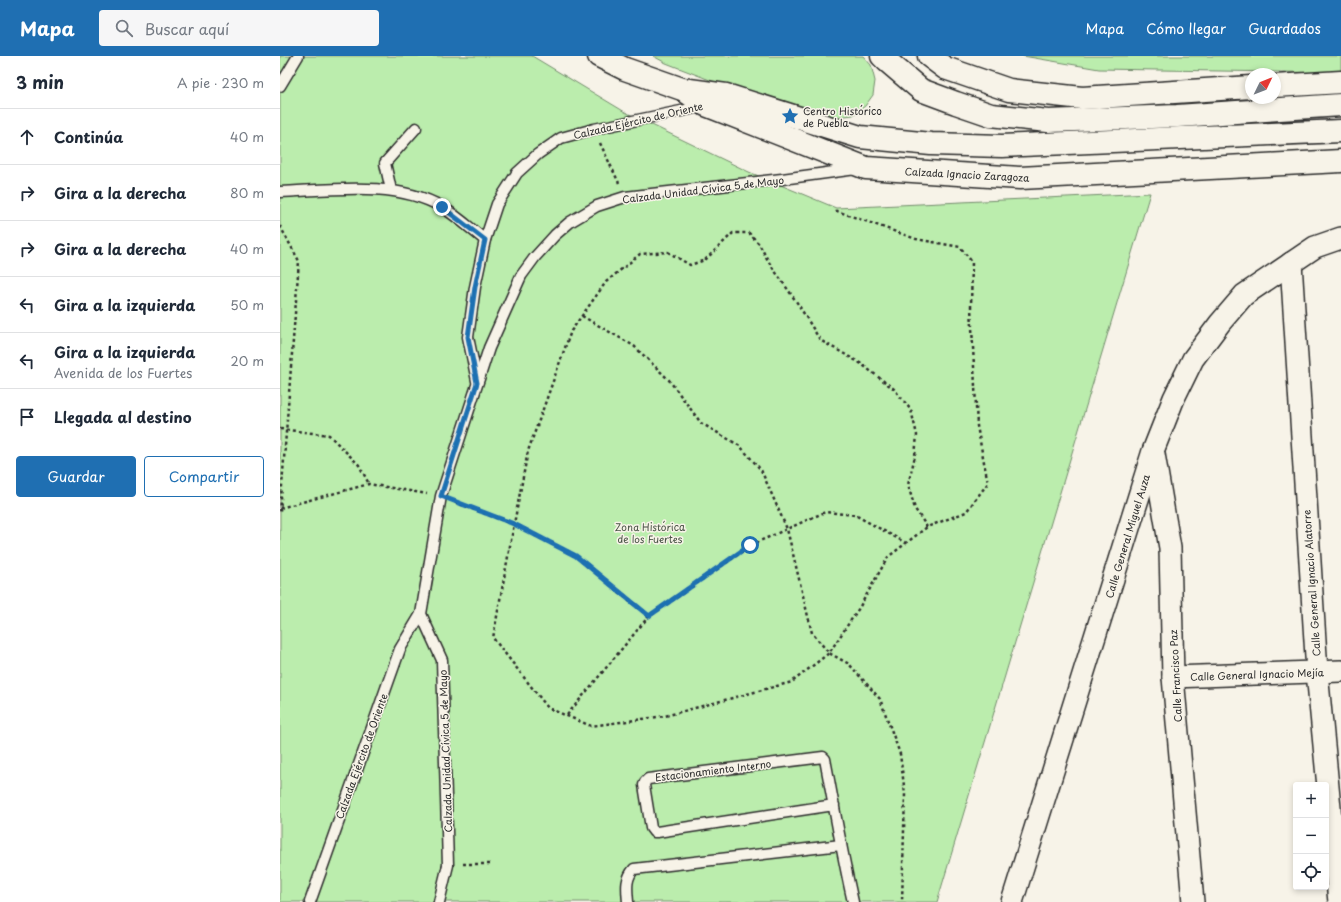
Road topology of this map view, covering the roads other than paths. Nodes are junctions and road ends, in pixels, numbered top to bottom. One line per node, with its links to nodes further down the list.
1 (298, 56): 6 (lane)
2 (599, 56): 9 (main road, Calzada Ignacio Zaragoza)
3 (882, 56): 11 (main road)
4 (929, 56): 8 (main road)
5 (1341, 82): 7 (main road)
6 (280, 86)
7 (1281, 86)
8 (1245, 87)
9 (682, 89): 10 (main road, Calzada Ignacio Zaragoza); 12 (main road, Calzada Ignacio Zaragoza)
10 (726, 95): 12 (lane, Calzada Ejército de Oriente); 14 (main road, Calzada Ignacio Zaragoza)
11 (1341, 104)
12 (706, 106): 16 (main road, Calzada Ignacio Zaragoza); 20 (lane, Calzada Ejército de Oriente)
13 (416, 128): 17 (lane)
14 (1341, 131)
15 (1341, 161): 16 (main road, Calzada Ignacio Zaragoza)
16 (866, 168): 22 (lane, Calzada Unidad Cívica 5 de Mayo)
17 (391, 190): 18 (lane); 20 (lane)
18 (280, 192)
19 (1341, 238): 21 (street, Calle General Miguel Auza)
20 (485, 240): 22 (lane, Calzada Ejército de Oriente)
21 (1291, 263): 23 (street, Calle General Miguel Auza); 26 (street, Calle General Ignacio Alatorre)
22 (477, 383): 24 (lane, Calzada Unidad Cívica 5 de Mayo)
23 (1153, 451): 27 (street, Calle Francisco Paz); 34 (street, Calle General Miguel Auza)
24 (421, 614): 30 (lane, Calzada Ejército de Oriente); 31 (lane, Calzada Unidad Cívica 5 de Mayo)
25 (1341, 671): 26 (street, Calle General Ignacio Mejía)
26 (1317, 672): 27 (street, Calle General Ignacio Mejía); 36 (street, Calle General Ignacio Alatorre)
27 (1173, 677): 35 (street, Calle Francisco Paz)
28 (834, 805): 28 (lane, Estacionamiento Interno); 29 (lane)
29 (841, 845): 32 (lane); 33 (lane)
30 (310, 902)
31 (440, 902)
32 (628, 902)
33 (853, 902)
34 (1012, 902)
35 (1193, 902)
36 (1339, 902)

